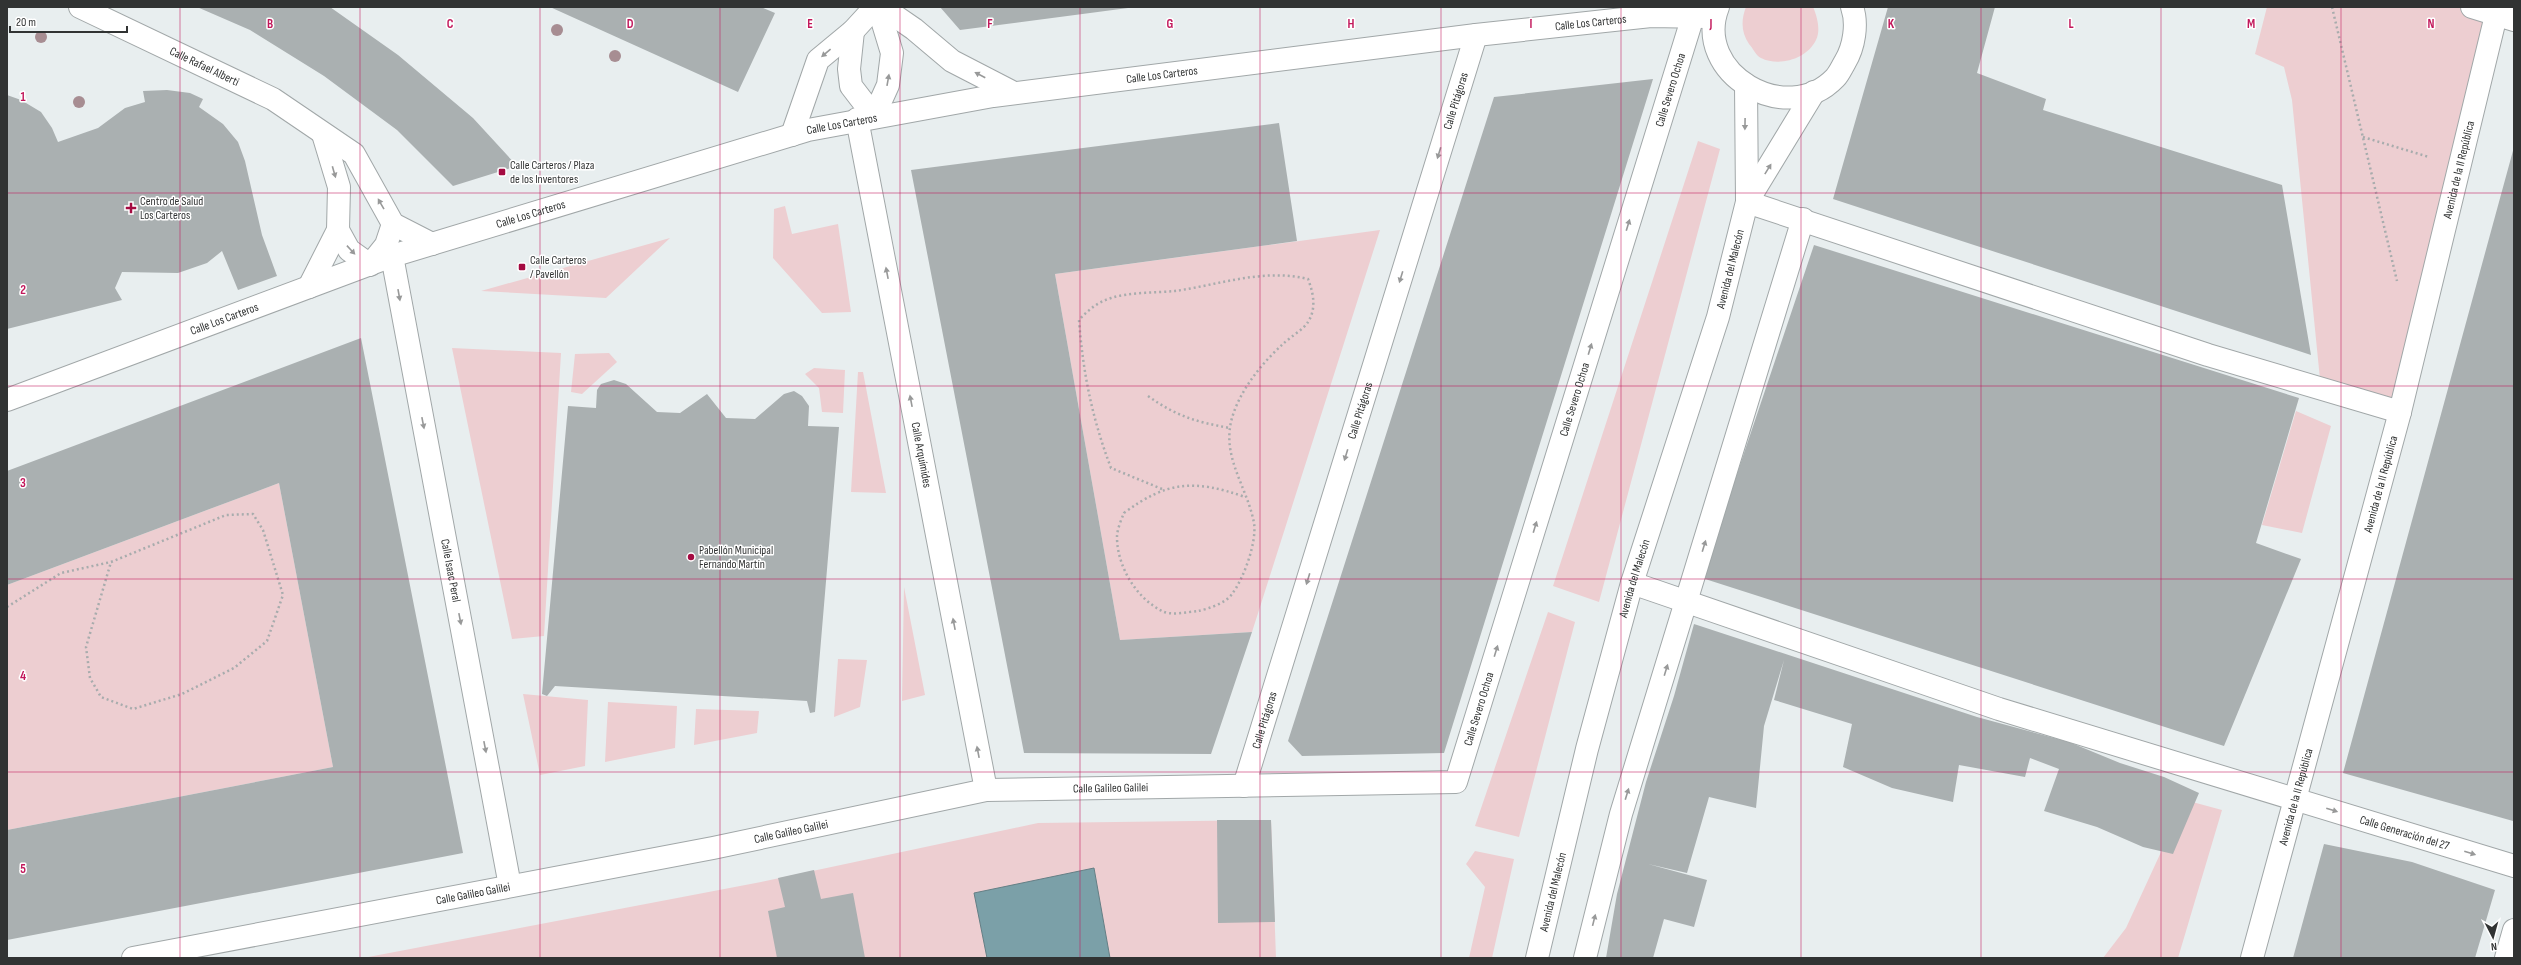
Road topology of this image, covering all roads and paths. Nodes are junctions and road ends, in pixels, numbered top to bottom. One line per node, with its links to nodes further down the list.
1 (80, 7): 17 (street, Calle Rafael Alberti)
2 (874, 7): 11 (street)
3 (878, 7): 16 (street, one-way to 3)
4 (882, 7): 15 (street, one-way to 4)
5 (2332, 7): 19 (path)
6 (2472, 7): 9 (street)
7 (1856, 10): 14 (street)
8 (1716, 12): 10 (street, Calle Los Carteros); 13 (street)
9 (2503, 14): 20 (street, Avenida de la II República)
10 (1693, 16): 12 (street, Calle Los Carteros); 40 (street, Calle Severo Ochoa, one-way to 10)
11 (853, 31): 16 (street); 18 (street, one-way to 18)
12 (1476, 35): 15 (street, Calle Los Carteros); 41 (street, Calle Pitágoras, one-way to 41)
13 (1746, 85): 14 (street); 21 (street, one-way to 21)
14 (1814, 92): 21 (street, one-way to 14)
15 (1014, 94): 16 (street, Calle Los Carteros)
16 (866, 118): 18 (street, Calle Los Carteros); 42 (street, Calle Arquímides, one-way to 16)
17 (323, 134): 23 (street, Calle Rafael Alberti, one-way to 17); 24 (street, one-way to 24)
18 (792, 134): 25 (street, Calle Los Carteros)
19 (2363, 137): 20 (path); 28 (path)
20 (2460, 166): 32 (street, Avenida de la II República)
21 (1747, 202): 22 (street); 37 (street, Avenida del Malecón)
22 (1803, 220): 32 (street); 38 (street, one-way to 22)
23 (393, 224): 25 (street); 27 (street)
24 (338, 230): 27 (street, one-way to 27); 29 (street)
25 (432, 244): 26 (street, Calle Los Carteros)
26 (392, 256): 27 (street, Calle Los Carteros); 45 (street, Calle Isaac Peral, one-way to 45)
27 (370, 265): 29 (street, Calle Los Carteros)
28 (2398, 283)
29 (309, 287): 31 (street, Calle Los Carteros)
30 (1148, 396): 33 (path)
31 (7, 400)
32 (2400, 412): 43 (street, Avenida de la II República)
33 (1230, 428): 34 (path); 35 (path)
34 (1162, 489): 35 (path); 35 (path)
35 (1245, 497)
36 (111, 562): 36 (path); 39 (path)
37 (1632, 583): 38 (street, Calle Generación del 27); 48 (street, Avenida del Malecón)
38 (1687, 602): 43 (street, Calle Generación del 27); 49 (street, one-way to 38)
39 (7, 607)
40 (1456, 782): 41 (street, Calle Galileo Galilei)
41 (1244, 786): 42 (street, Calle Galileo Galilei)
42 (986, 790): 45 (street, Calle Galileo Galilei)
43 (2295, 799): 44 (street, Calle Generación del 27, one-way to 44); 50 (street, Avenida de la II República)
44 (2514, 866)
45 (510, 886): 47 (street, Calle Galileo Galilei)
46 (2514, 930): 51 (street)
47 (133, 958)
48 (1538, 958)
49 (1585, 958)
50 (2252, 958)
51 (2506, 958)

